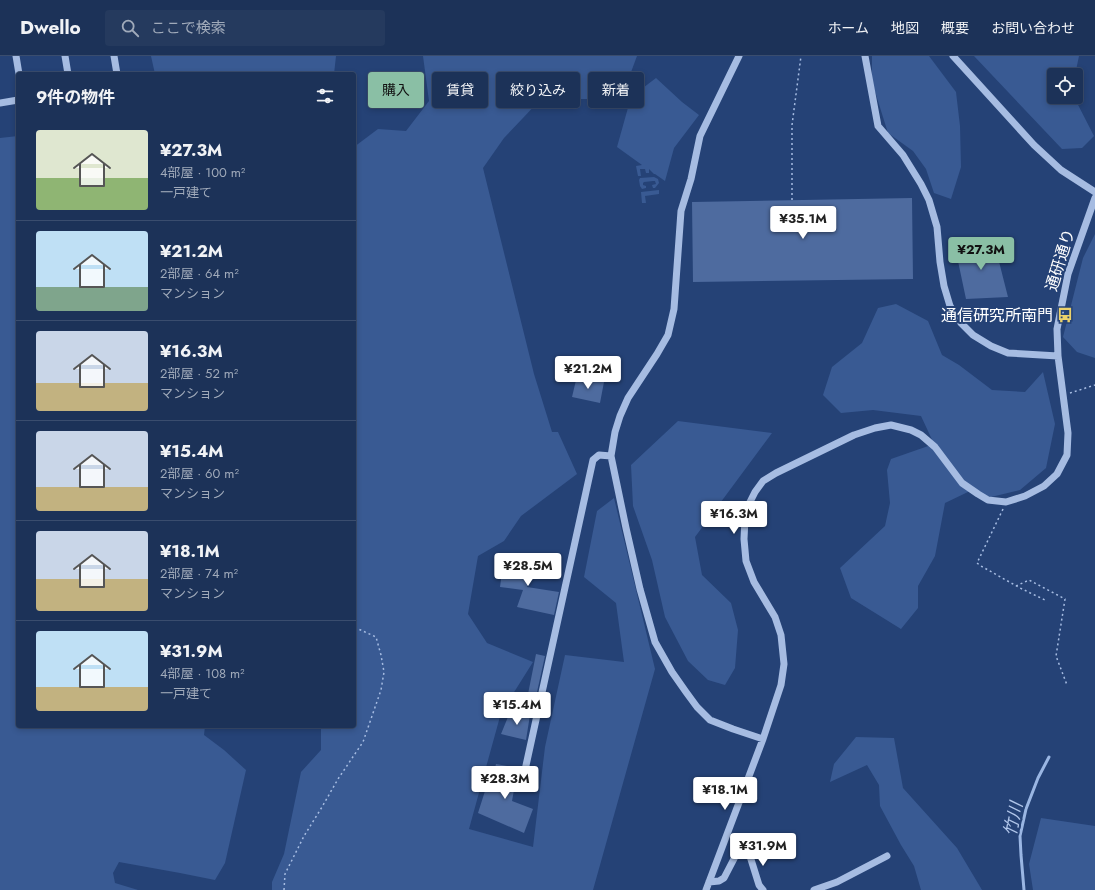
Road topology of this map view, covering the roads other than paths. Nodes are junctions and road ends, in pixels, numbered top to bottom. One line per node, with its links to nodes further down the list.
1 (16, 56): 7 (street)
2 (65, 56): 8 (street)
3 (114, 56): 9 (street)
4 (738, 56): 15 (street)
5 (865, 56): 14 (street)
6 (953, 56): 12 (street)
7 (19, 72)
8 (68, 72)
9 (117, 72)
10 (16, 100): 11 (street)
11 (0, 102)
12 (1095, 192)
13 (1095, 198): 14 (street, 通研通り)
14 (1058, 356): 16 (street, 通研通り)
15 (610, 456): 16 (street); 17 (street)
16 (763, 739): 21 (street)
17 (525, 770)
18 (780, 848): 19 (street)
19 (750, 853): 21 (street); 23 (street)
20 (887, 856): 24 (street)
21 (709, 882): 22 (street)
22 (706, 890)
23 (763, 890)
24 (814, 890)

